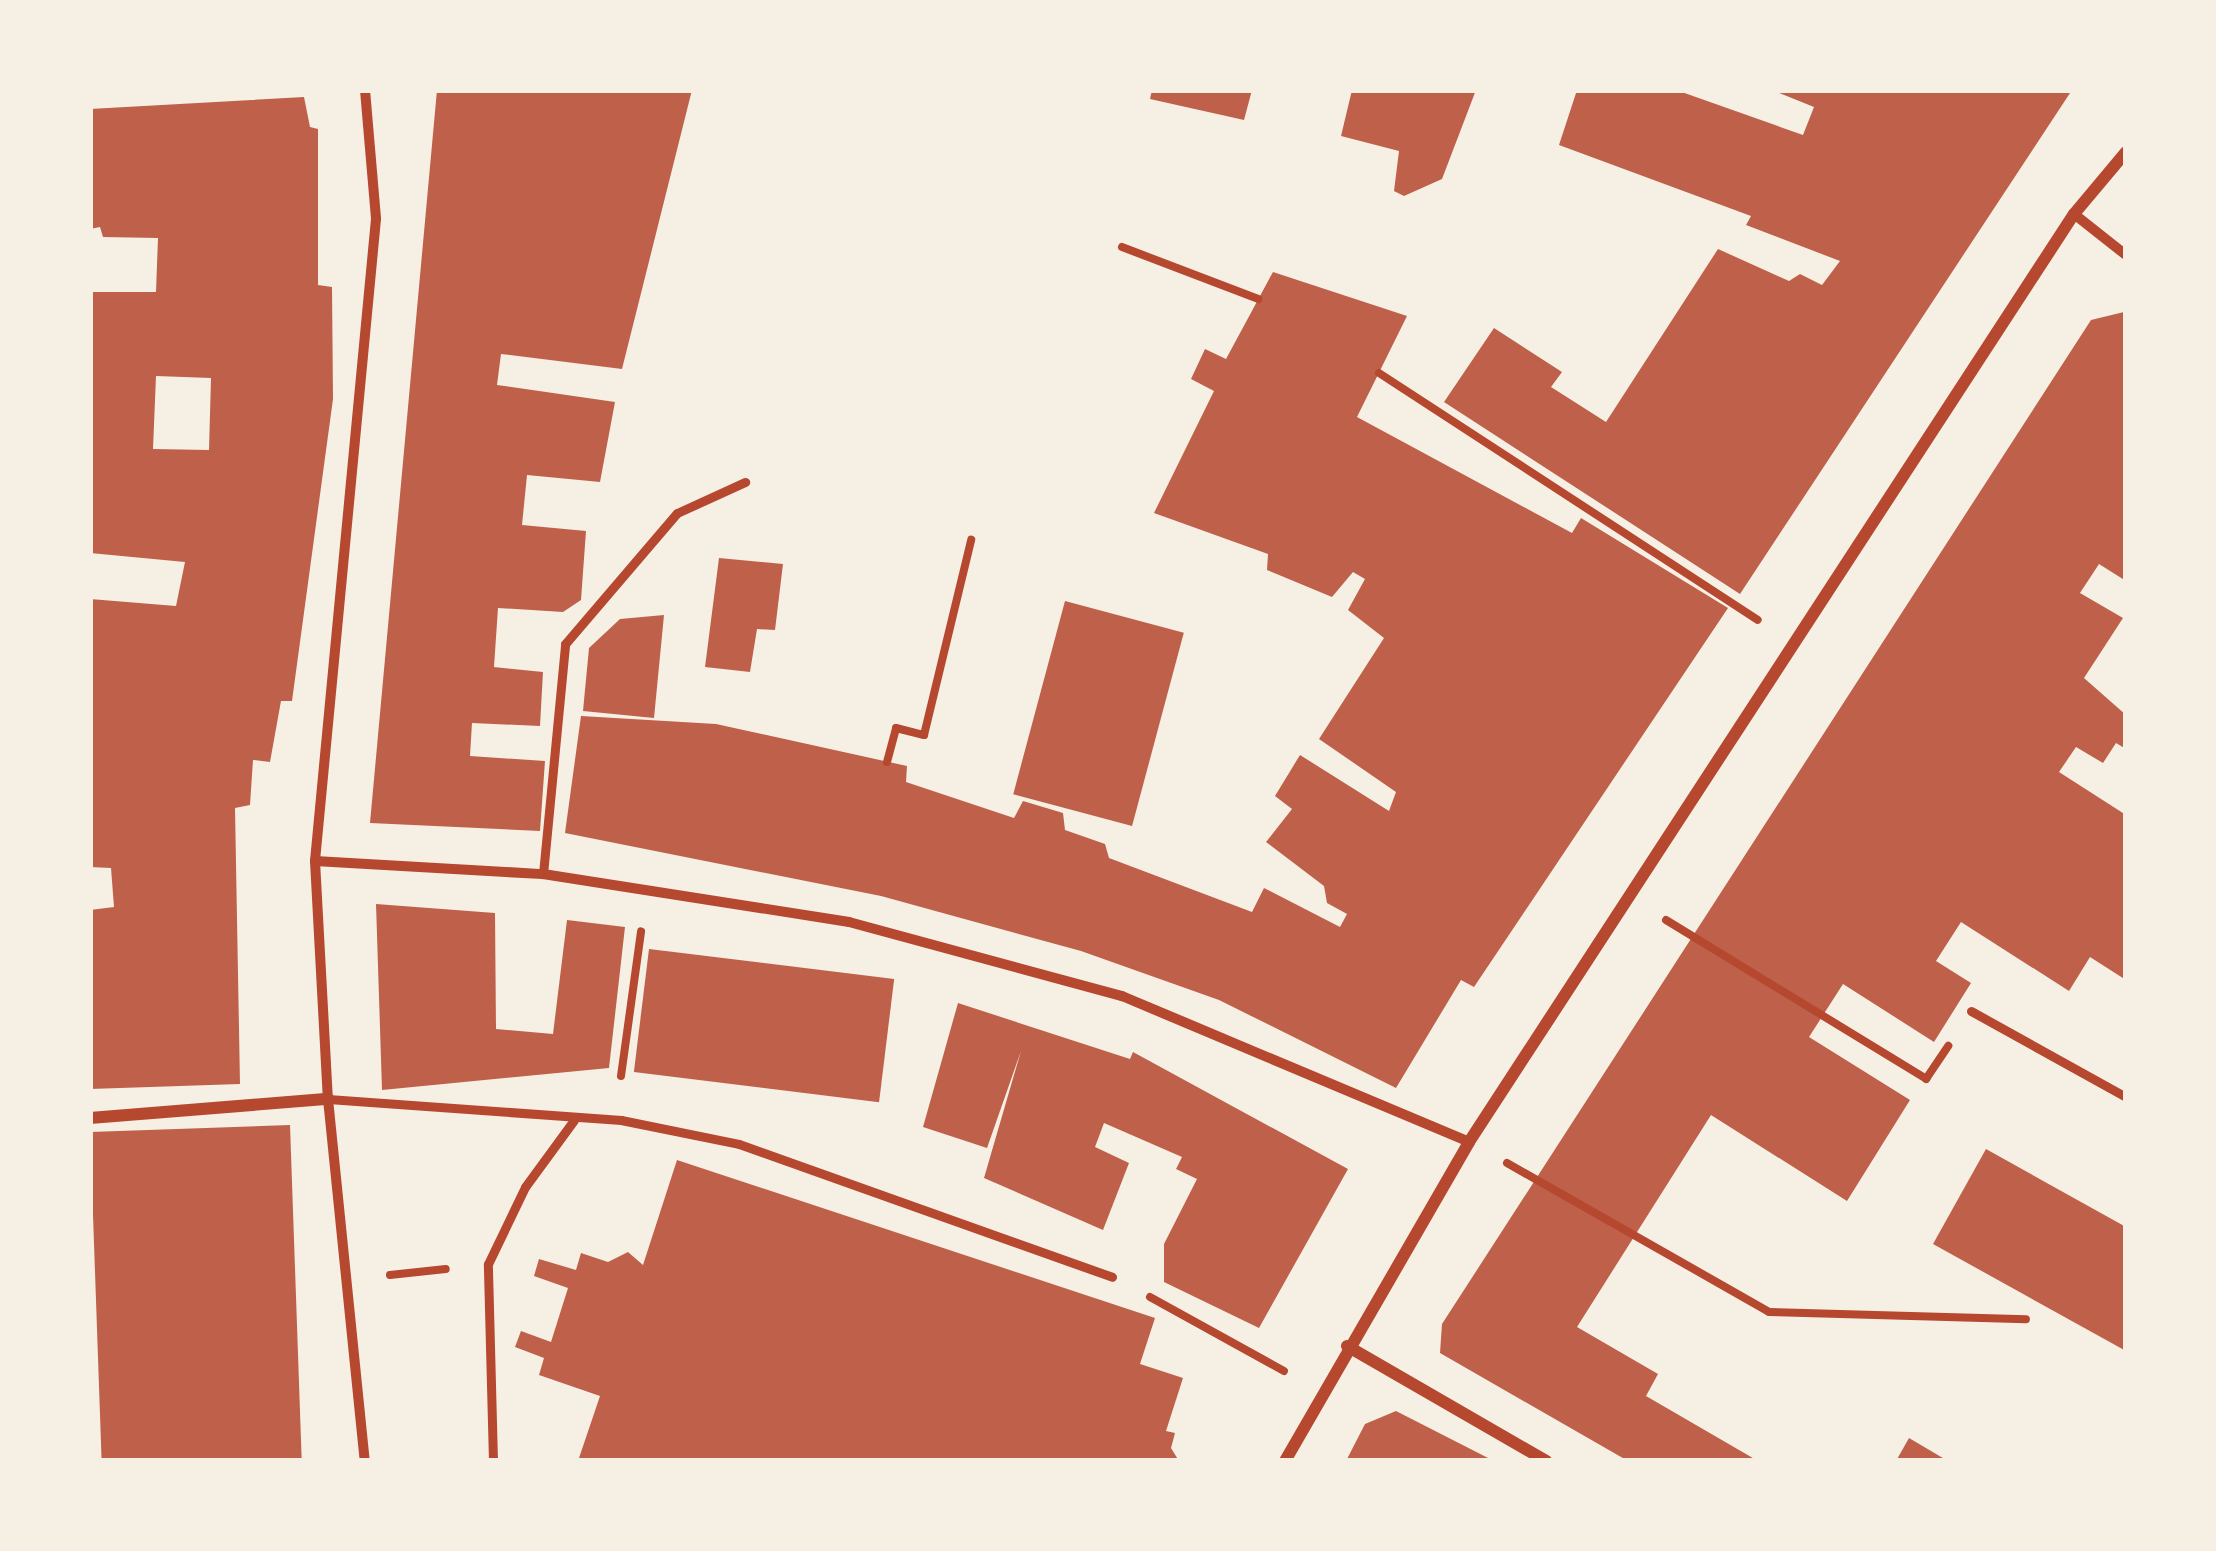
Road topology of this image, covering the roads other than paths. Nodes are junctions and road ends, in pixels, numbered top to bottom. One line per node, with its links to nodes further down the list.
1 (365, 90): 6 (street)
2 (2126, 152): 3 (street)
3 (2074, 214): 4 (street); 13 (street)
4 (2126, 256)
5 (745, 482): 7 (lane)
6 (314, 861): 7 (street); 10 (street)
7 (543, 874): 13 (street)
8 (1971, 1011): 9 (lane)
9 (2126, 1097)
10 (328, 1099): 11 (street); 12 (lane); 16 (street)
11 (90, 1118)
12 (574, 1120): 14 (lane); 17 (lane)
13 (1469, 1142): 15 (street)
14 (1112, 1276)
15 (1347, 1346): 18 (street); 19 (street)
16 (365, 1461)
17 (493, 1461)
18 (1285, 1461)
19 (1546, 1461)

